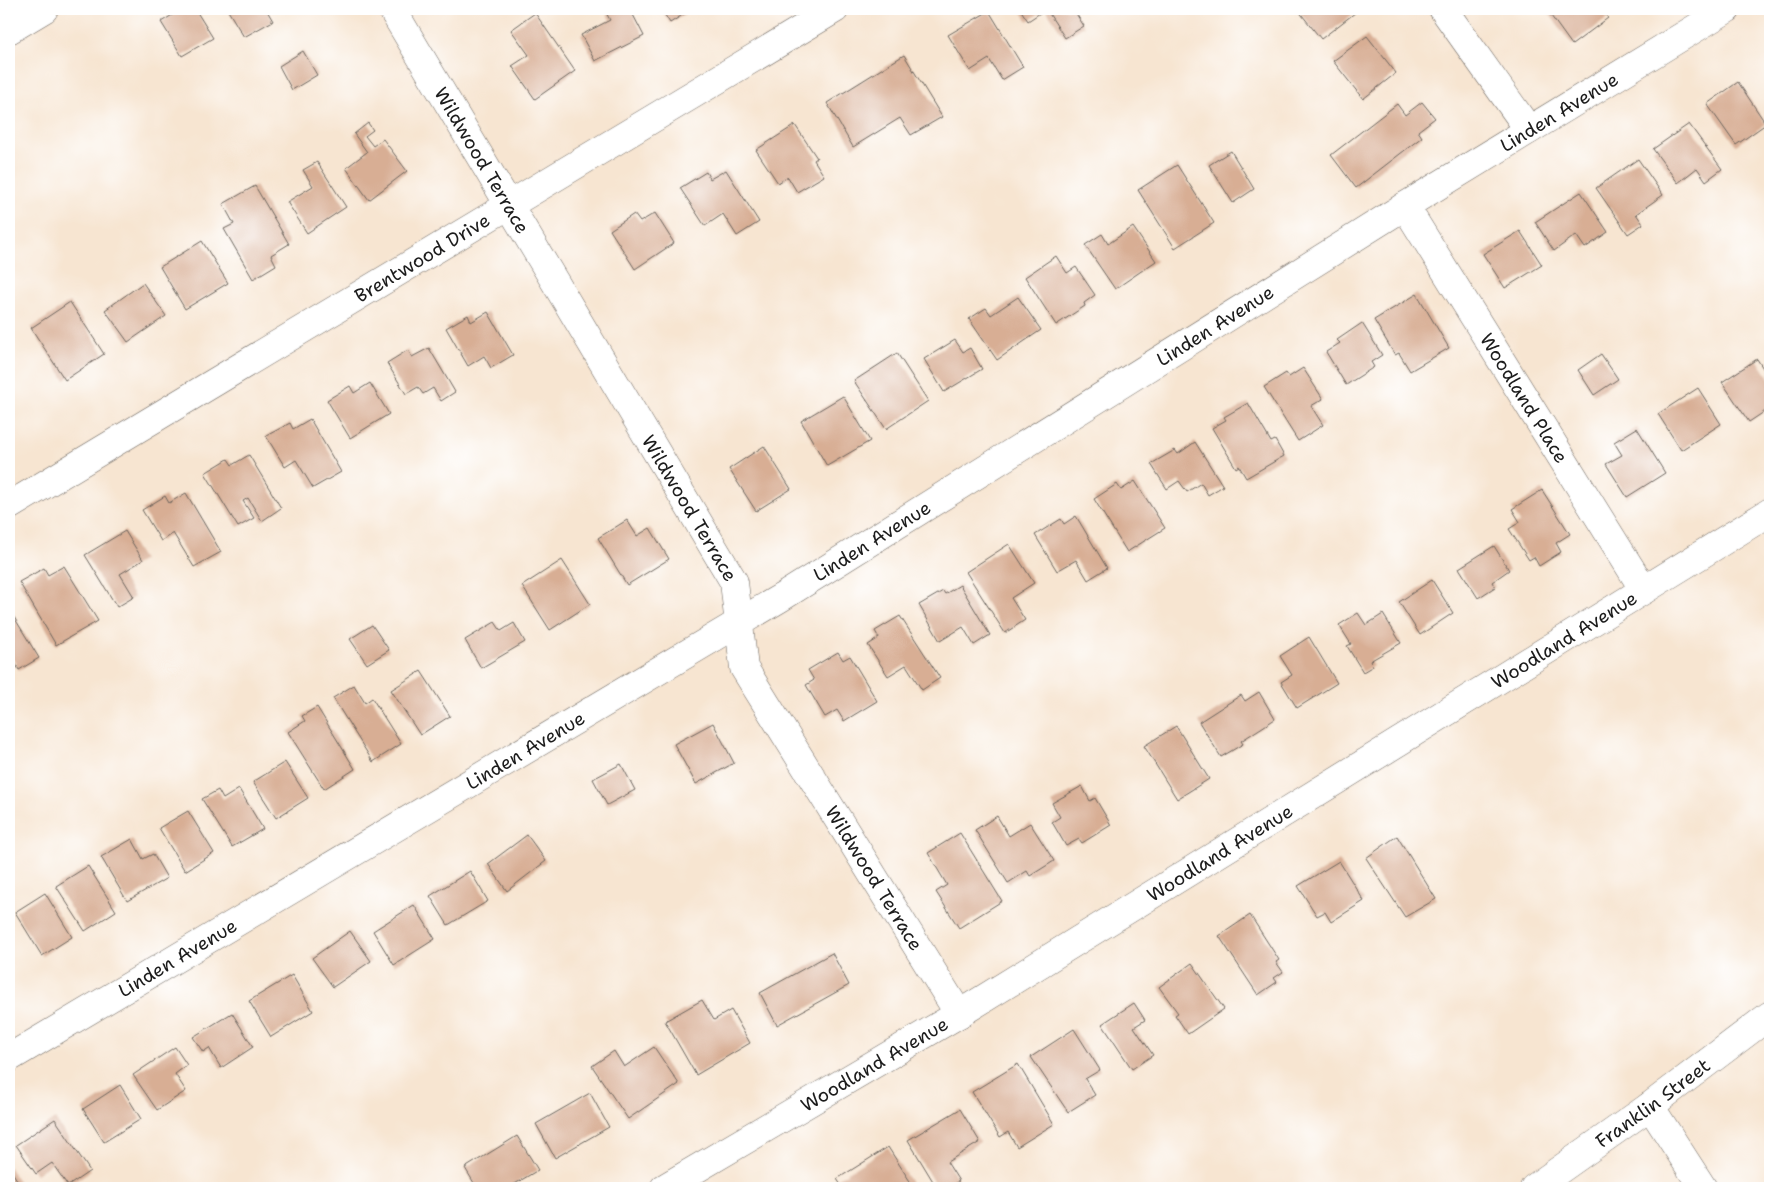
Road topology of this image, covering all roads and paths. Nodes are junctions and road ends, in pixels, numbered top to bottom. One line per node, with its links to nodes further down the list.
1 (44, 9): 6 (street)
2 (392, 9): 8 (street, Wildwood Terrace)
3 (835, 9): 8 (street, Brentwood Drive)
4 (1443, 9): 7 (street)
5 (1727, 9): 7 (street, Linden Avenue)
6 (9, 30)
7 (1529, 130): 9 (street, Linden Avenue)
8 (509, 205): 10 (street, Brentwood Drive); 13 (street, Wildwood Terrace)
9 (1405, 206): 12 (street, Woodland Place); 13 (street, Linden Avenue)
10 (9, 506)
11 (1770, 512): 12 (street, Woodland Avenue)
12 (1644, 590): 14 (street, Woodland Avenue)
13 (738, 623): 14 (street, Wildwood Terrace); 16 (street, Linden Avenue)
14 (959, 1014): 18 (street, Woodland Avenue)
15 (1770, 1015): 17 (street, Franklin Street)
16 (9, 1058)
17 (1650, 1106): 19 (street, Franklin Street); 20 (street)
18 (664, 1188)
19 (1534, 1188)
20 (1704, 1188)

